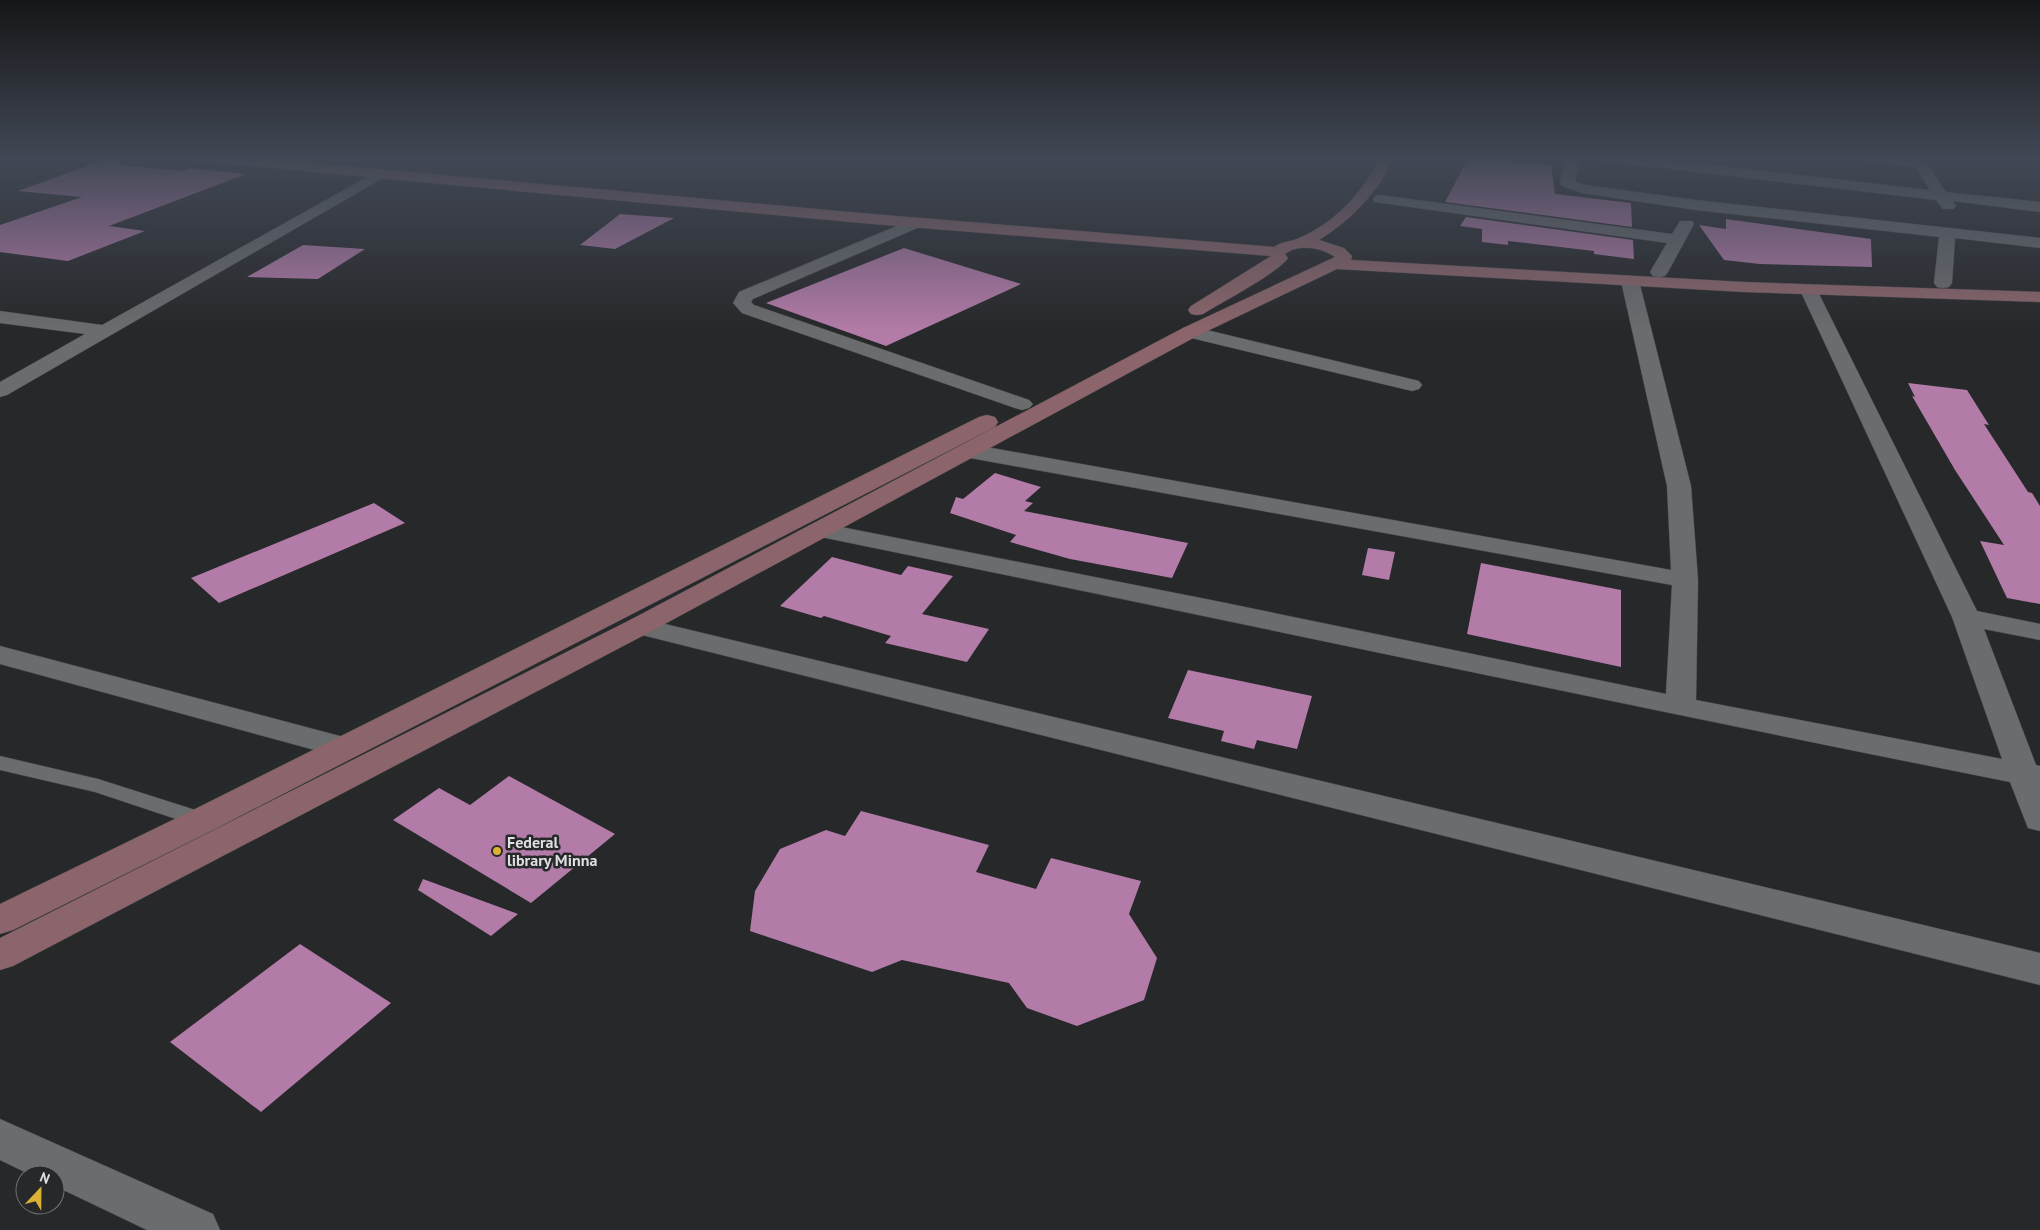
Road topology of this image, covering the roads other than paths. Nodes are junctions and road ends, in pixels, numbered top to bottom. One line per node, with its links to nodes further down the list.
1 (307, 214): 23 (street)
2 (813, 214): 9 (main road)
3 (1346, 214): 14 (main road)
4 (1365, 214): 15 (main road)
5 (1492, 214): 12 (street)
6 (1691, 214): 12 (street)
7 (1780, 214): 10 (street)
8 (1953, 214): 11 (street)
9 (916, 224): 14 (main road); 27 (street)
10 (1947, 233): 11 (street); 18 (street)
11 (1966, 235): 13 (street)
12 (1678, 240): 16 (street)
13 (2040, 243)
14 (1286, 251): 15 (main road); 15 (main road); 27 (main road)
15 (1333, 257): 16 (main road); 17 (main road); 24 (main road)
16 (1659, 272): 18 (main road)
17 (1630, 281): 20 (main road); 30 (street)
18 (1943, 283): 19 (main road)
19 (2040, 285)
20 (1809, 290): 21 (main road); 31 (street)
21 (2040, 297)
22 (0, 317): 23 (street)
23 (103, 331): 26 (street)
24 (1190, 332): 25 (street); 28 (main road)
25 (1412, 385)
26 (0, 391)
27 (1022, 404): 36 (main road)
28 (970, 451): 29 (main road); 30 (street)
29 (821, 530): 32 (main road); 35 (street)
30 (1685, 580): 35 (street)
31 (1966, 617): 33 (street); 38 (street)
32 (640, 626): 42 (main road); 43 (street)
33 (2040, 632)
34 (0, 655): 36 (street)
35 (1681, 707): 38 (street)
36 (344, 747): 40 (main road)
37 (0, 763): 40 (lane)
38 (2032, 776): 39 (street)
39 (2040, 819)
40 (204, 820): 41 (main road)
41 (0, 920)
42 (0, 955)
43 (2040, 969)
44 (0, 1139): 45 (street)
45 (196, 1230)

